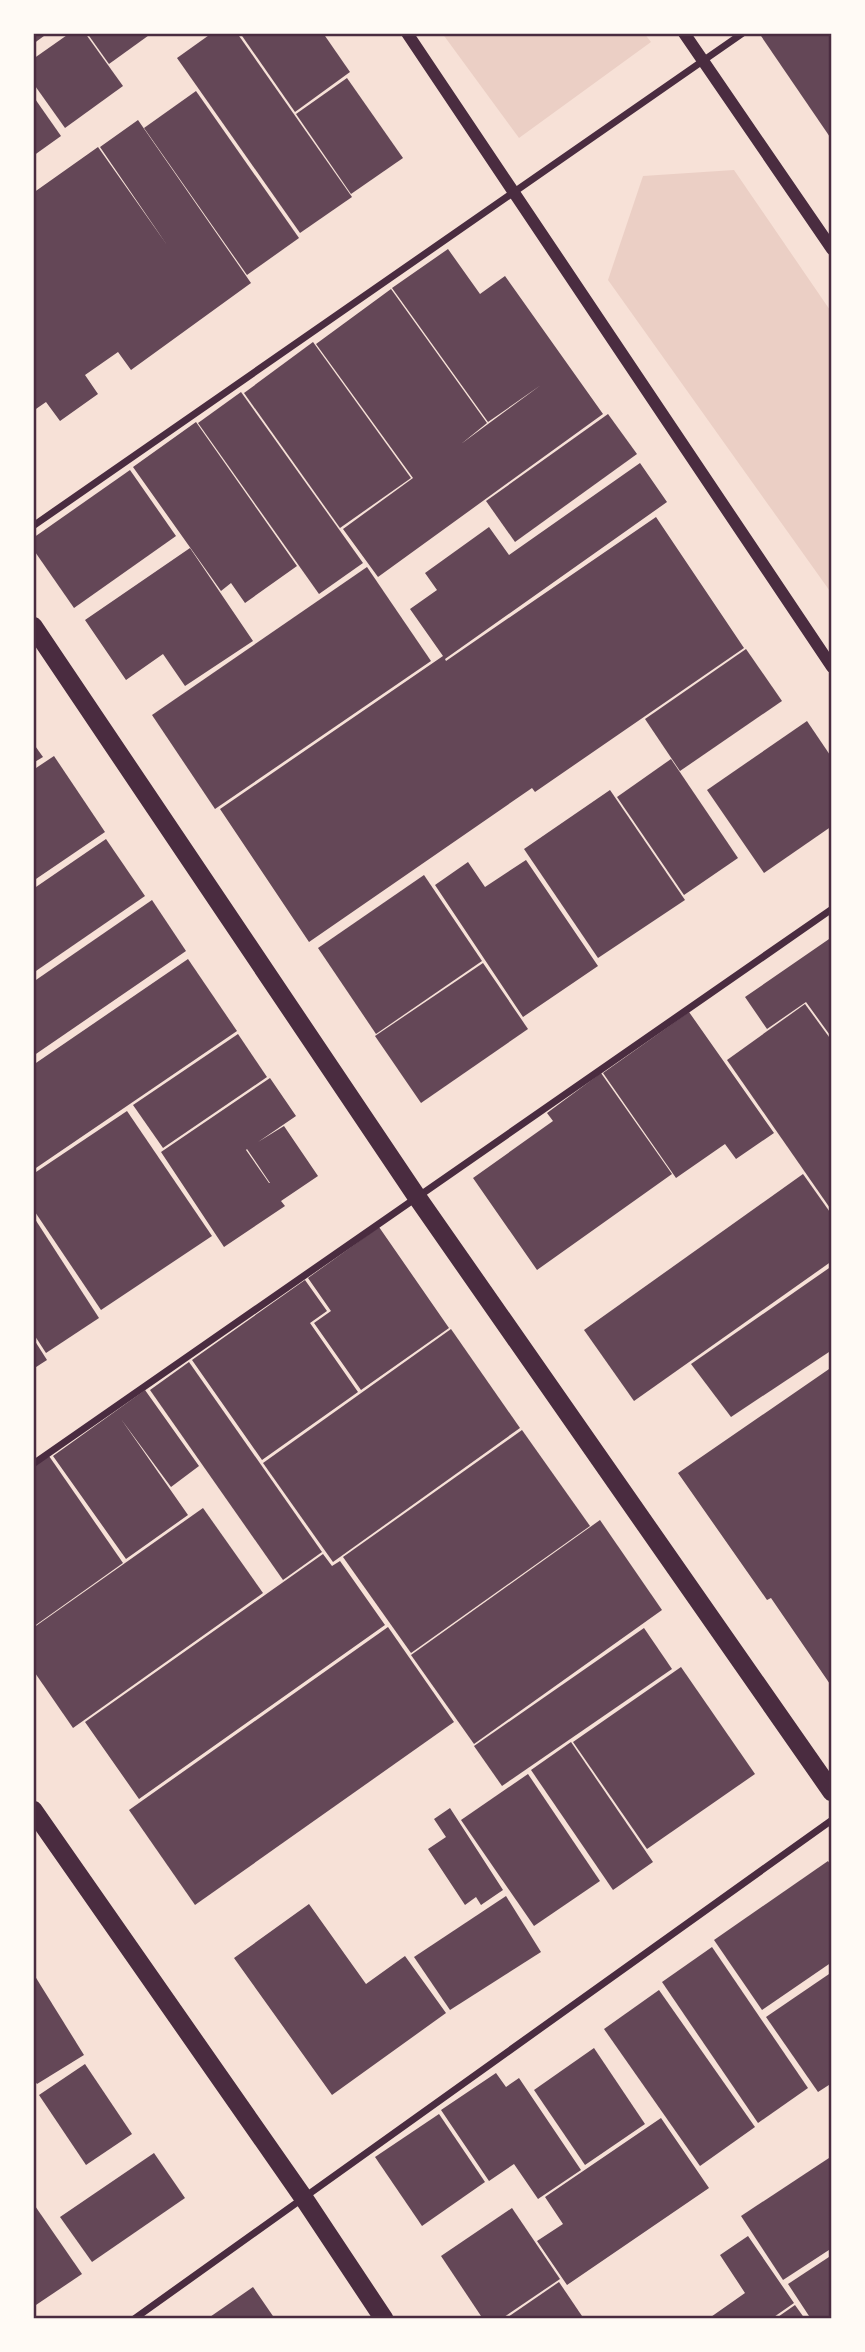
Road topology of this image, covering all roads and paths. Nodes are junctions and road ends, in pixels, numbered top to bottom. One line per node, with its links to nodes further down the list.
1 (407, 33): 5 (street)
2 (684, 33): 4 (street)
3 (743, 33): 4 (street)
4 (703, 61): 5 (street); 6 (street)
5 (512, 193): 7 (street); 9 (street)
6 (832, 249)
7 (33, 526)
8 (33, 626): 11 (highway)
9 (832, 667)
10 (832, 909): 11 (street)
11 (417, 1197): 12 (street); 13 (highway)
12 (33, 1464)
13 (832, 1792)
14 (33, 1810): 16 (highway)
15 (832, 1820): 16 (street)
16 (303, 2197): 17 (street); 18 (highway)
17 (134, 2319)
18 (384, 2319)

